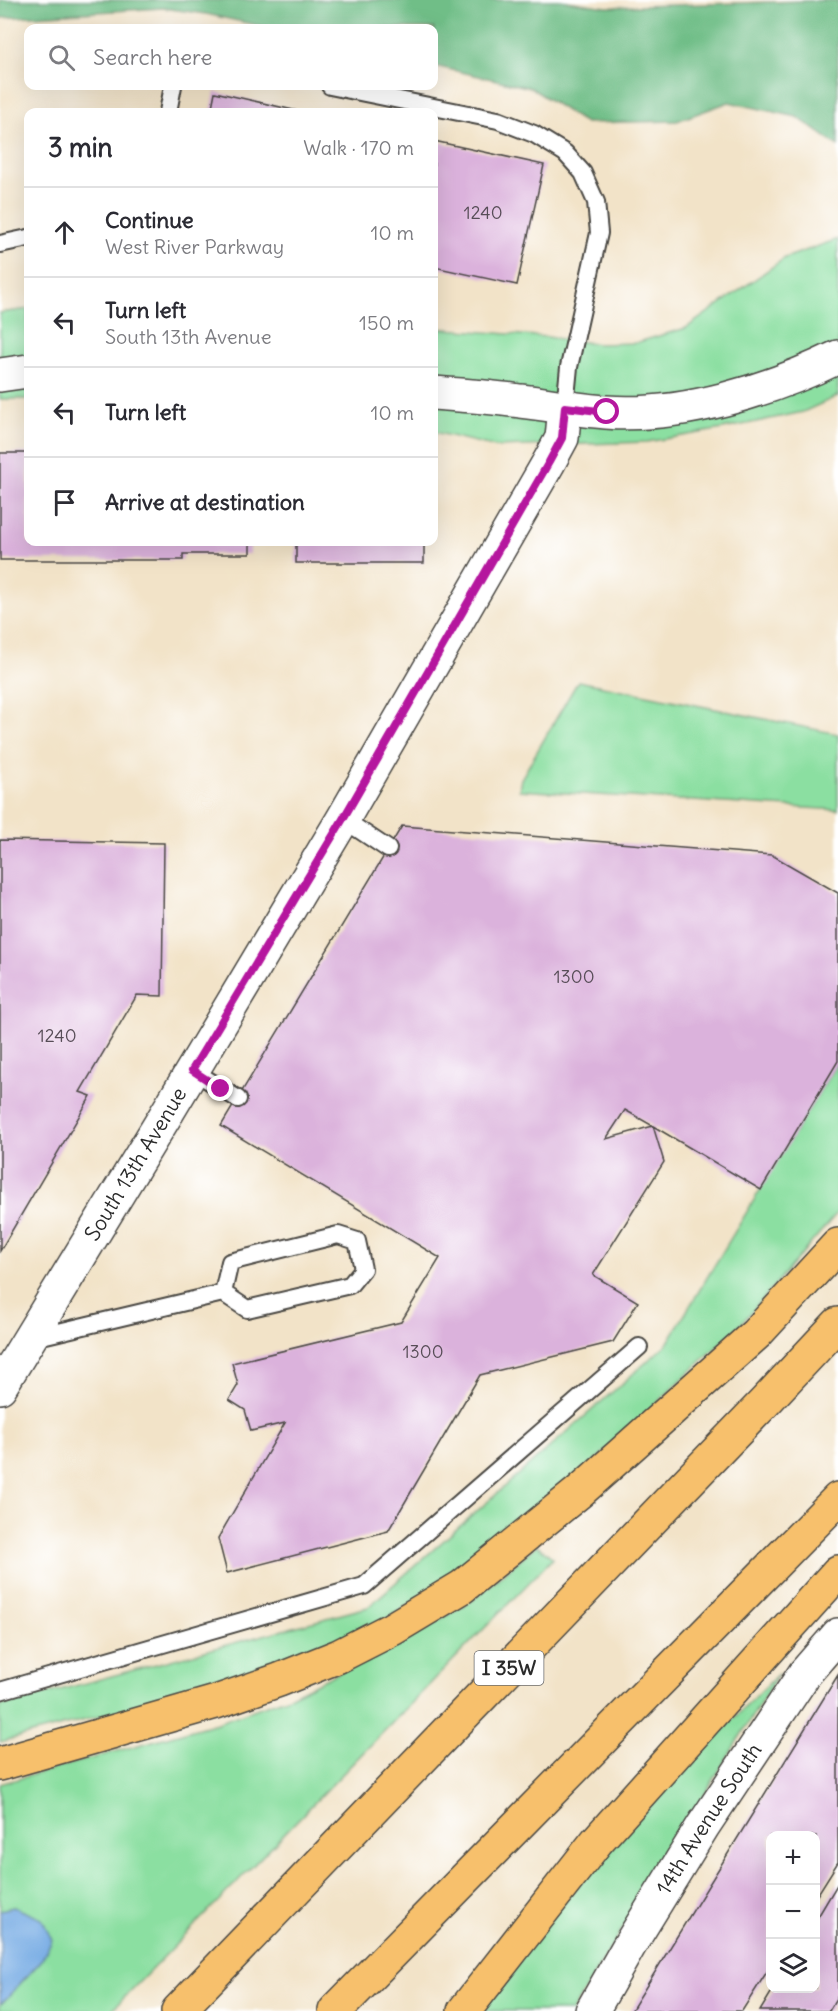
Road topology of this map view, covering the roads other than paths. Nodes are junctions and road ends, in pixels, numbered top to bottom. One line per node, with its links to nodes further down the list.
1 (172, 90): 3 (lane)
2 (350, 90): 10 (lane)
3 (169, 108)
4 (24, 239): 5 (lane)
5 (0, 244)
6 (838, 357): 10 (street)
7 (24, 372): 8 (street)
8 (0, 375)
9 (438, 393): 10 (street)
10 (565, 407): 11 (street, South 13th Avenue)
11 (343, 819): 12 (lane); 13 (street, South 13th Avenue)
12 (388, 849)
13 (192, 1070): 14 (lane); 18 (street, South 13th Avenue)
14 (238, 1099)
15 (838, 1245): 25 (highway)
16 (223, 1293): 16 (lane); 18 (lane)
17 (838, 1324): 26 (highway, I 35W)
18 (28, 1340): 20 (street, South 13th Avenue)
19 (639, 1347): 24 (lane)
20 (0, 1387)
21 (838, 1499): 27 (highway)
22 (838, 1572): 28 (highway)
23 (838, 1635): 29 (street, 14th Avenue South)
24 (0, 1691)
25 (0, 1764)
26 (178, 2011)
27 (335, 2011)
28 (464, 2011)
29 (592, 2011)

